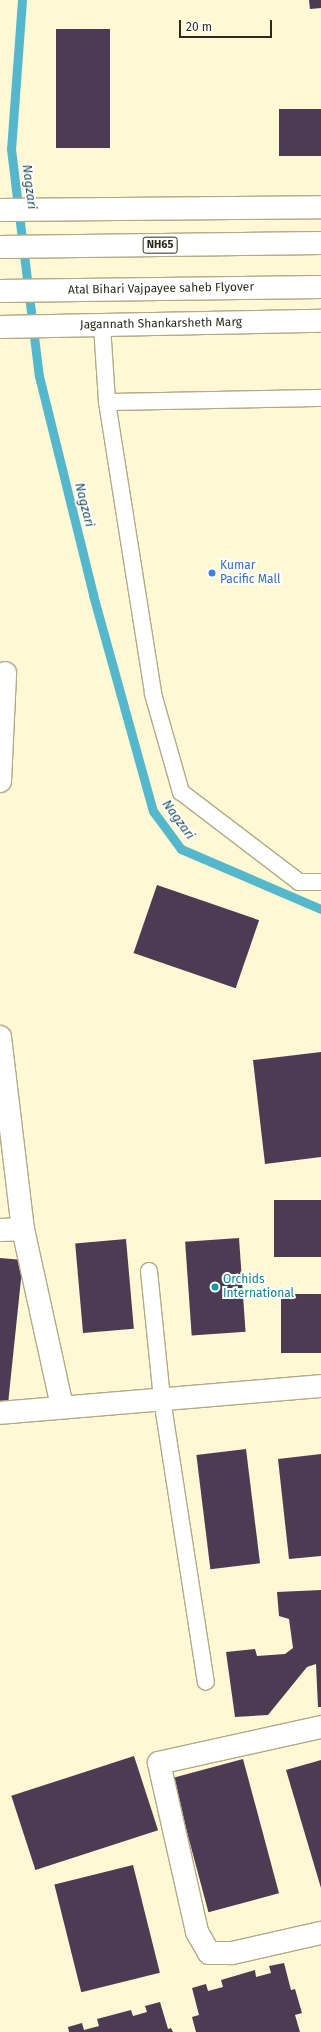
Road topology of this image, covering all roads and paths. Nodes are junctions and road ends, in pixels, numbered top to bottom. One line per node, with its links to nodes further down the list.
1 (321, 207): 2 (main road)
2 (0, 210)
3 (321, 244): 4 (main road, NH65)
4 (0, 247)
5 (321, 288): 6 (main road, Atal Bihari Vajpayee saheb Flyover)
6 (0, 291)
7 (321, 321): 8 (main road, Jagannath Shankarsheth Marg)
8 (102, 326): 9 (main road, Jagannath Shankarsheth Marg); 11 (lane)
9 (1, 327)
10 (321, 398): 11 (lane)
11 (107, 402): 14 (lane)
12 (5, 673): 13 (main road)
13 (0, 781)
14 (321, 882)
15 (0, 1037): 16 (main road)
16 (3, 1095): 17 (main road)
17 (23, 1229): 18 (main road); 22 (main road)
18 (0, 1230)
19 (149, 1271): 21 (lane)
20 (321, 1386): 21 (main road)
21 (162, 1399): 22 (main road); 24 (lane)
22 (62, 1407): 23 (main road)
23 (0, 1413)
24 (206, 1682)
25 (321, 1727): 26 (main road)
26 (321, 1933)

